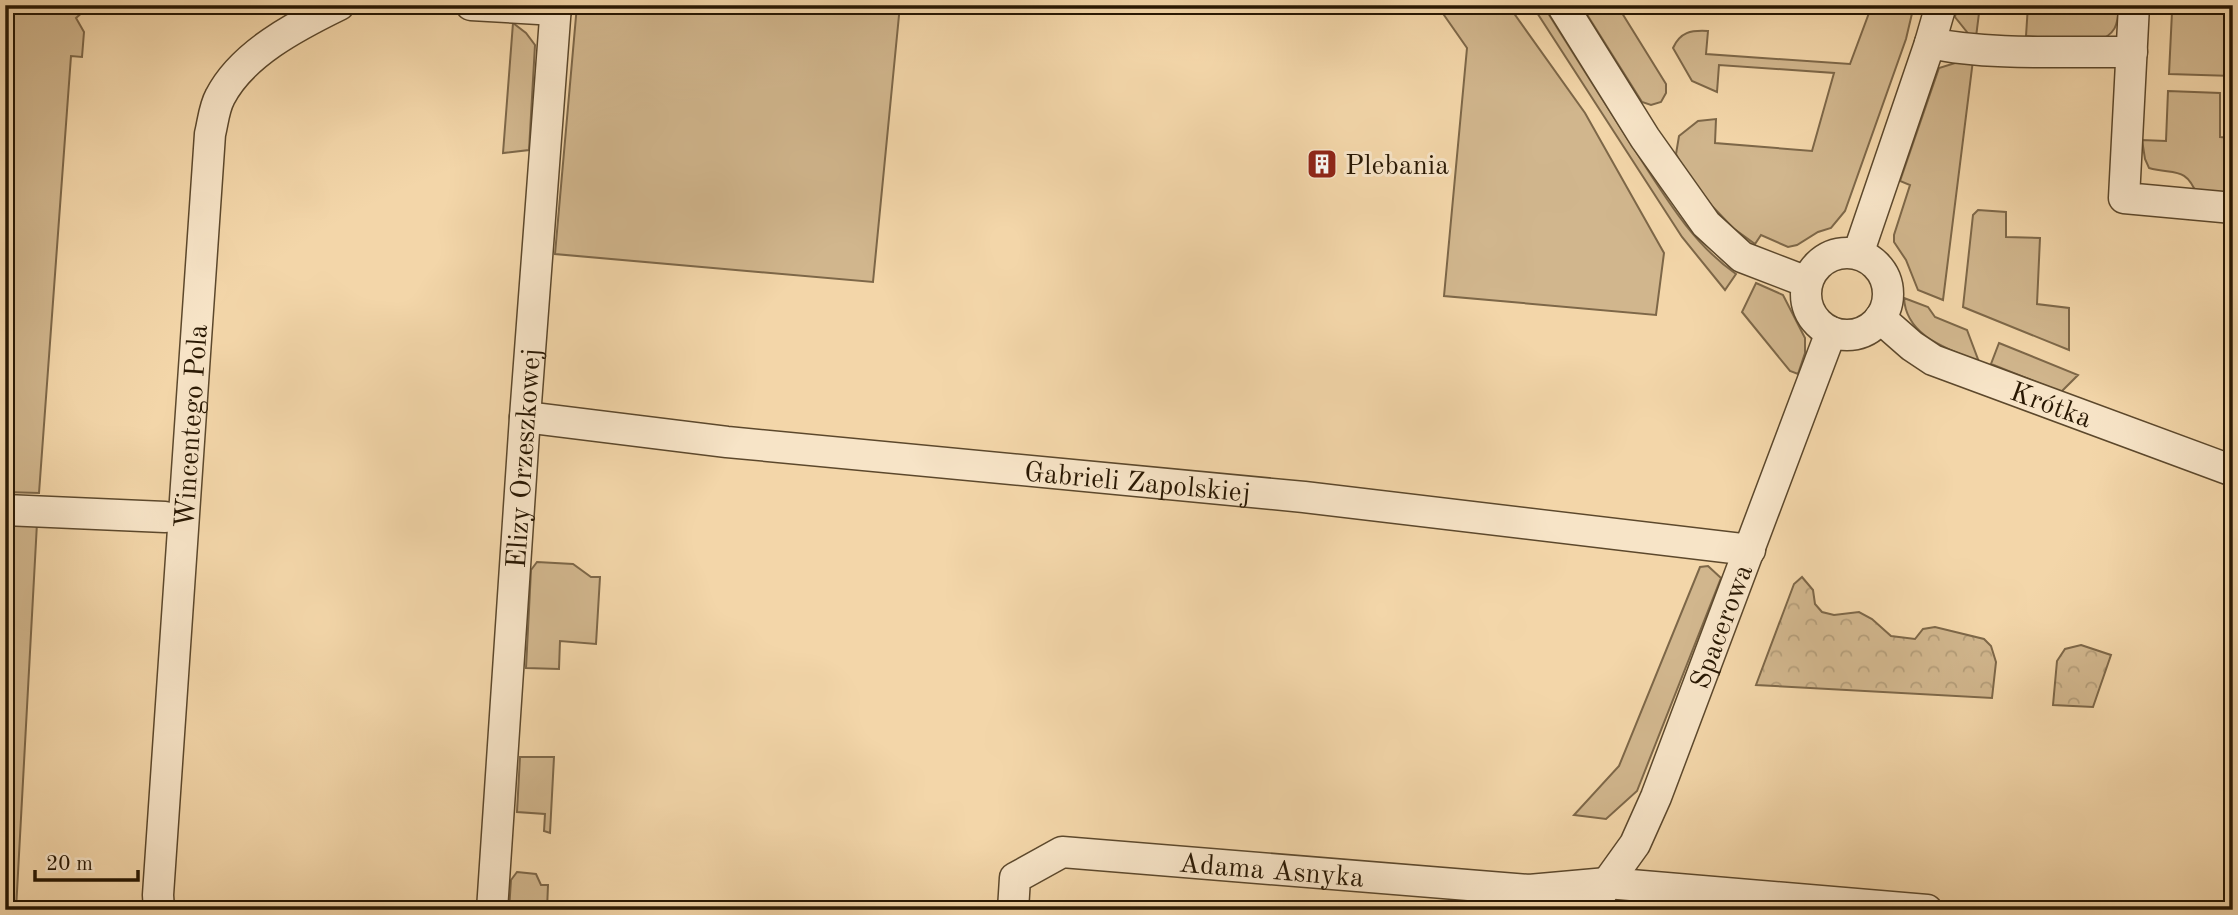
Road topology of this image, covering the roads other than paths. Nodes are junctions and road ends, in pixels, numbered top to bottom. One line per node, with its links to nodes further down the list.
1 (339, 5): 20 (street, Wincentego Pola)
2 (471, 5): 6 (street)
3 (1562, 5): 11 (street)
4 (1941, 5): 7 (street)
5 (2134, 5): 8 (street)
6 (556, 8): 14 (street, Elizy Orzeszkowej)
7 (1930, 43): 8 (street); 10 (street)
8 (2132, 52): 9 (street)
9 (2233, 208)
10 (1858, 254): 11 (street); 12 (street)
11 (1807, 282): 13 (street)
12 (1880, 318): 13 (street); 15 (street, Krótka)
13 (1831, 332): 18 (street, Spacerowa)
14 (525, 417): 18 (street, Gabrieli Zapolskiej); 21 (street, Elizy Orzeszkowej)
15 (2233, 471)
16 (5, 510): 17 (street)
17 (165, 517)
18 (1750, 550): 19 (street, Spacerowa)
19 (1607, 883): 22 (street, Adama Asnyka); 23 (street, Spacerowa); 24 (street)
20 (159, 910)
21 (492, 910)
22 (1013, 910)
23 (1592, 910)
24 (1927, 910)

